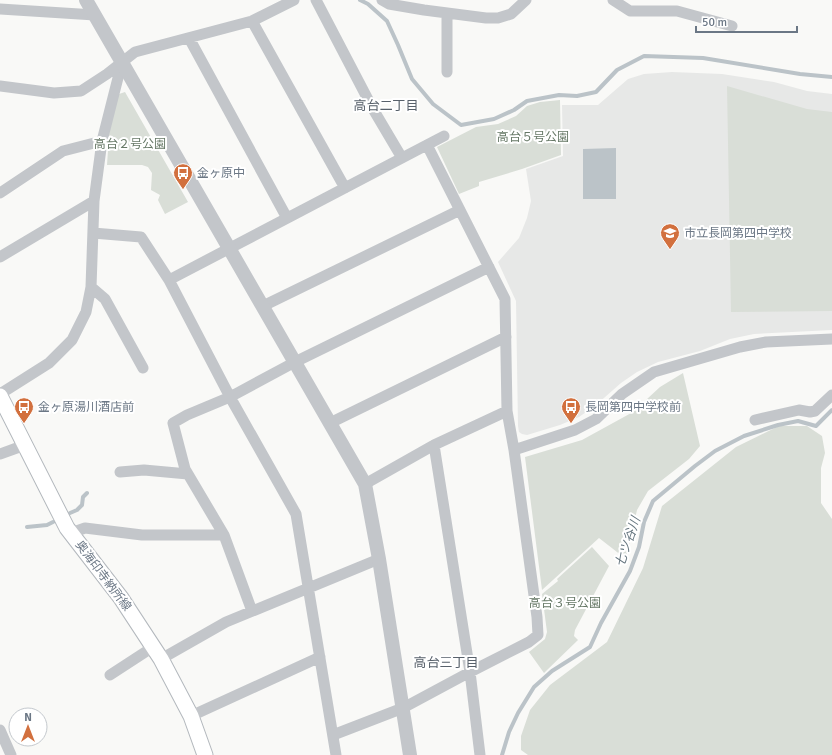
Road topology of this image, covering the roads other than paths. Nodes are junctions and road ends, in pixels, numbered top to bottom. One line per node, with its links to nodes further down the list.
1 (86, 0): 9 (street)
2 (294, 0): 10 (street)
3 (316, 0): 19 (street)
4 (382, 0): 8 (street)
5 (526, 0): 8 (street)
6 (613, 0): 11 (street)
7 (0, 9): 9 (street)
8 (447, 13): 14 (street)
9 (95, 15): 13 (street)
10 (252, 21): 12 (street); 20 (street)
11 (732, 26)
12 (189, 38): 13 (street); 24 (street)
13 (122, 62): 15 (street); 17 (street); 26 (street)
14 (447, 72)
15 (0, 86)
16 (444, 136): 18 (street)
17 (102, 141): 21 (street); 22 (street)
18 (427, 145): 19 (street); 23 (street)
19 (402, 158): 20 (street)
20 (345, 188): 24 (street)
21 (0, 192)
22 (94, 201): 25 (street); 27 (street)
23 (460, 210): 28 (street); 31 (street)
24 (287, 218): 26 (street)
25 (94, 233): 29 (street); 30 (street)
26 (229, 248): 29 (street); 31 (street)
27 (0, 257)
28 (489, 267): 32 (street); 34 (street)
29 (169, 280): 38 (street)
30 (91, 287): 35 (street); 36 (street)
31 (263, 306): 34 (street)
32 (506, 337): 39 (street); 41 (street)
33 (832, 339): 44 (street)
34 (295, 362): 38 (street); 41 (street)
35 (143, 368)
36 (0, 395): 42 (main road, 奥海印寺納所線)
37 (832, 395): 40 (street)
38 (230, 397): 47 (street); 52 (street)
39 (507, 411): 43 (street); 44 (street)
40 (756, 420)
41 (330, 423): 48 (street)
42 (25, 445): 45 (street); 49 (main road, 奥海印寺納所線)
43 (434, 445): 48 (street); 56 (street)
44 (514, 450): 56 (street)
45 (0, 454)
46 (120, 472): 47 (street)
47 (188, 474): 50 (street)
48 (365, 484): 51 (street)
49 (71, 533): 50 (street); 54 (main road, 奥海印寺納所線)
50 (224, 535): 53 (street)
51 (379, 559): 52 (street); 58 (street)
52 (308, 588): 53 (street); 55 (street)
53 (252, 611): 54 (street)
54 (157, 653): 57 (street); 59 (main road, 奥海印寺納所線)
55 (320, 657): 59 (street); 61 (street)
56 (470, 672): 58 (street); 66 (street)
57 (110, 675)
58 (402, 708): 61 (street); 65 (street)
59 (191, 716): 63 (main road, 奥海印寺納所線)
60 (0, 730): 62 (street)
61 (333, 735): 64 (street)
62 (11, 755)
63 (205, 755)
64 (336, 755)
65 (410, 755)
66 (480, 755)

